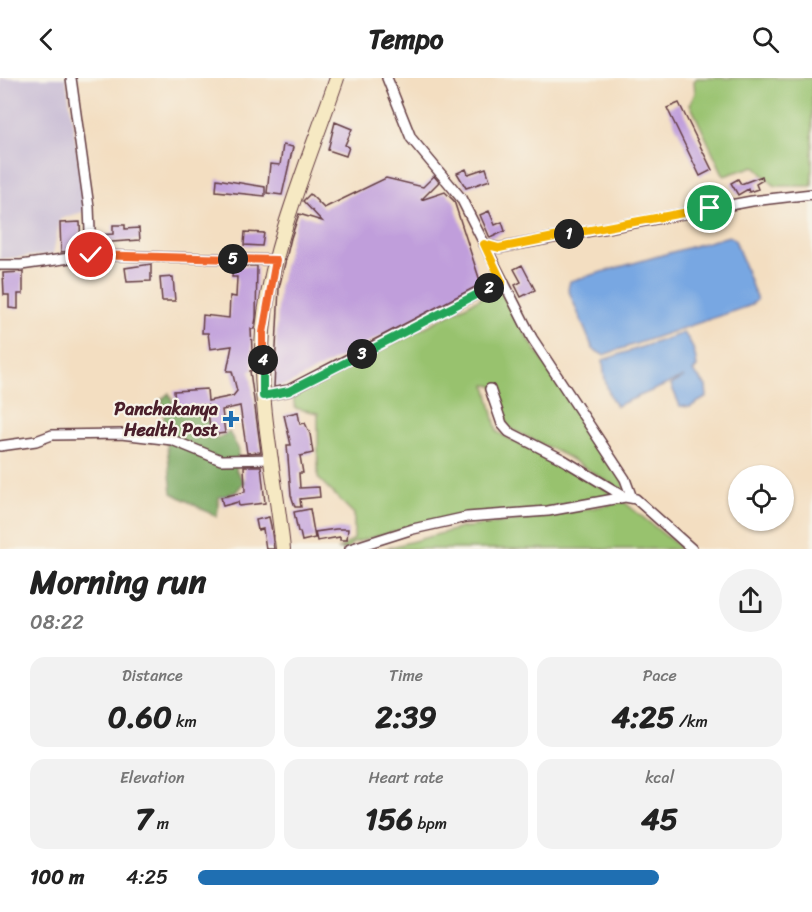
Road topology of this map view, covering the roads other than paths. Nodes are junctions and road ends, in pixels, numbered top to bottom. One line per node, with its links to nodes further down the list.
1 (71, 78): 6 (street)
2 (337, 78): 7 (street)
3 (387, 78): 5 (street)
4 (812, 194): 5 (street)
5 (484, 244): 9 (street)
6 (91, 255): 7 (street); 8 (street)
7 (276, 260): 11 (street)
8 (0, 265)
9 (502, 282): 11 (street); 14 (street)
10 (490, 389): 14 (street)
11 (263, 396): 13 (street)
12 (0, 446): 13 (street)
13 (273, 459): 15 (street)
14 (628, 497): 16 (street); 17 (street)
15 (283, 549)
16 (350, 549)
17 (692, 549)

